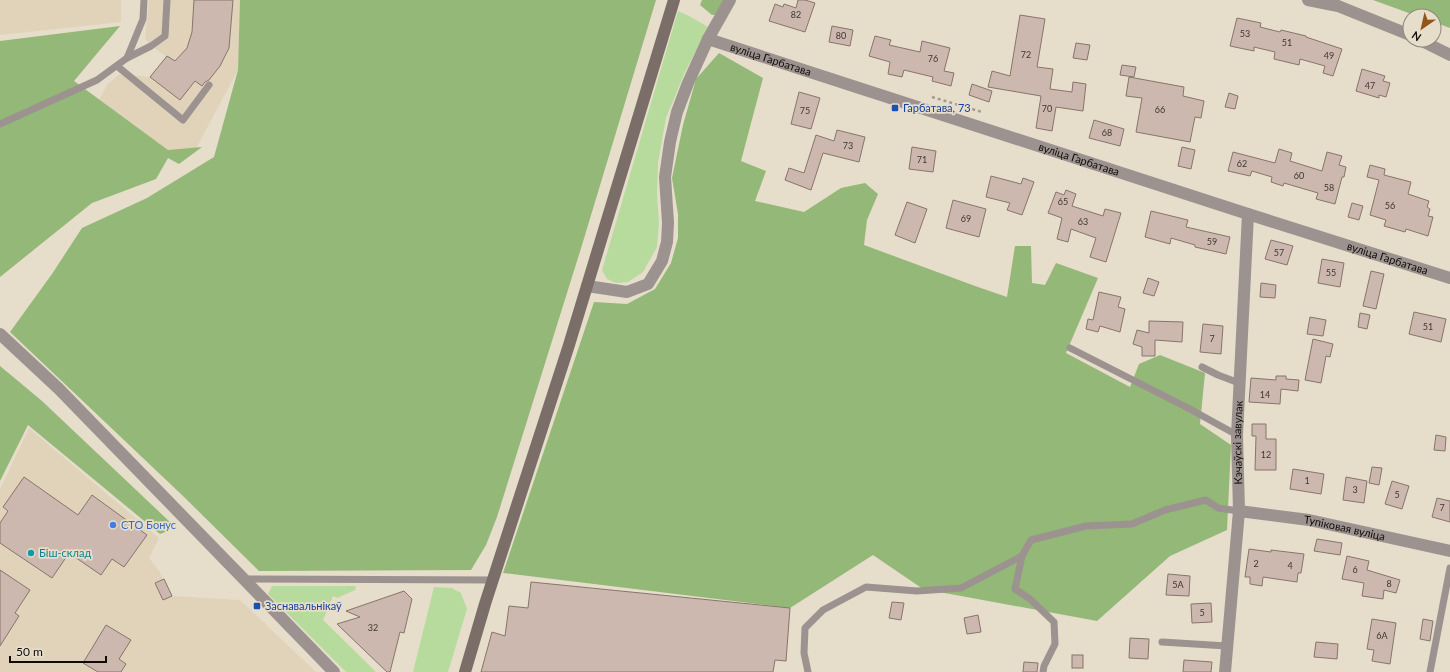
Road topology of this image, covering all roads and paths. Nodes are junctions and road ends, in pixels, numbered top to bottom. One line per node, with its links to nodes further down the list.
1 (144, 0): 10 (lane)
2 (168, 0): 10 (lane)
3 (674, 0): 18 (main road)
4 (730, 0): 7 (street)
5 (1308, 0): 6 (street)
6 (1402, 32)
7 (708, 39): 16 (street, вуліца Гарбатава); 18 (street)
8 (1436, 48): 9 (street)
9 (1450, 55)
10 (128, 58): 11 (lane)
11 (117, 66): 12 (lane); 15 (lane)
12 (209, 85)
13 (954, 103): 14 (path)
14 (982, 112)
15 (0, 124)
16 (1248, 214): 17 (street, вуліца Гарбатава); 22 (street, Кэчаўскі завулак)
17 (1450, 278)
18 (587, 286): 29 (main road)
19 (0, 334): 28 (street)
20 (1070, 348): 23 (lane)
21 (1202, 367): 22 (lane)
22 (1239, 383): 23 (street, Кэчаўскі завулак)
23 (1237, 435): 24 (street, Кэчаўскі завулак)
24 (1239, 512): 25 (street, Тупіковая вуліца); 26 (lane); 31 (street, Кэчаўскі завулак)
25 (1450, 551)
26 (1022, 556): 34 (lane); 35 (lane)
27 (1450, 568): 37 (lane)
28 (243, 579): 29 (lane); 32 (street)
29 (493, 580): 33 (main road)
30 (1162, 642): 31 (lane)
31 (1227, 646): 36 (street, Кэчаўскі завулак)
32 (334, 672)
33 (465, 672)
34 (808, 672)
35 (1043, 672)
36 (1225, 672)
37 (1430, 672)

